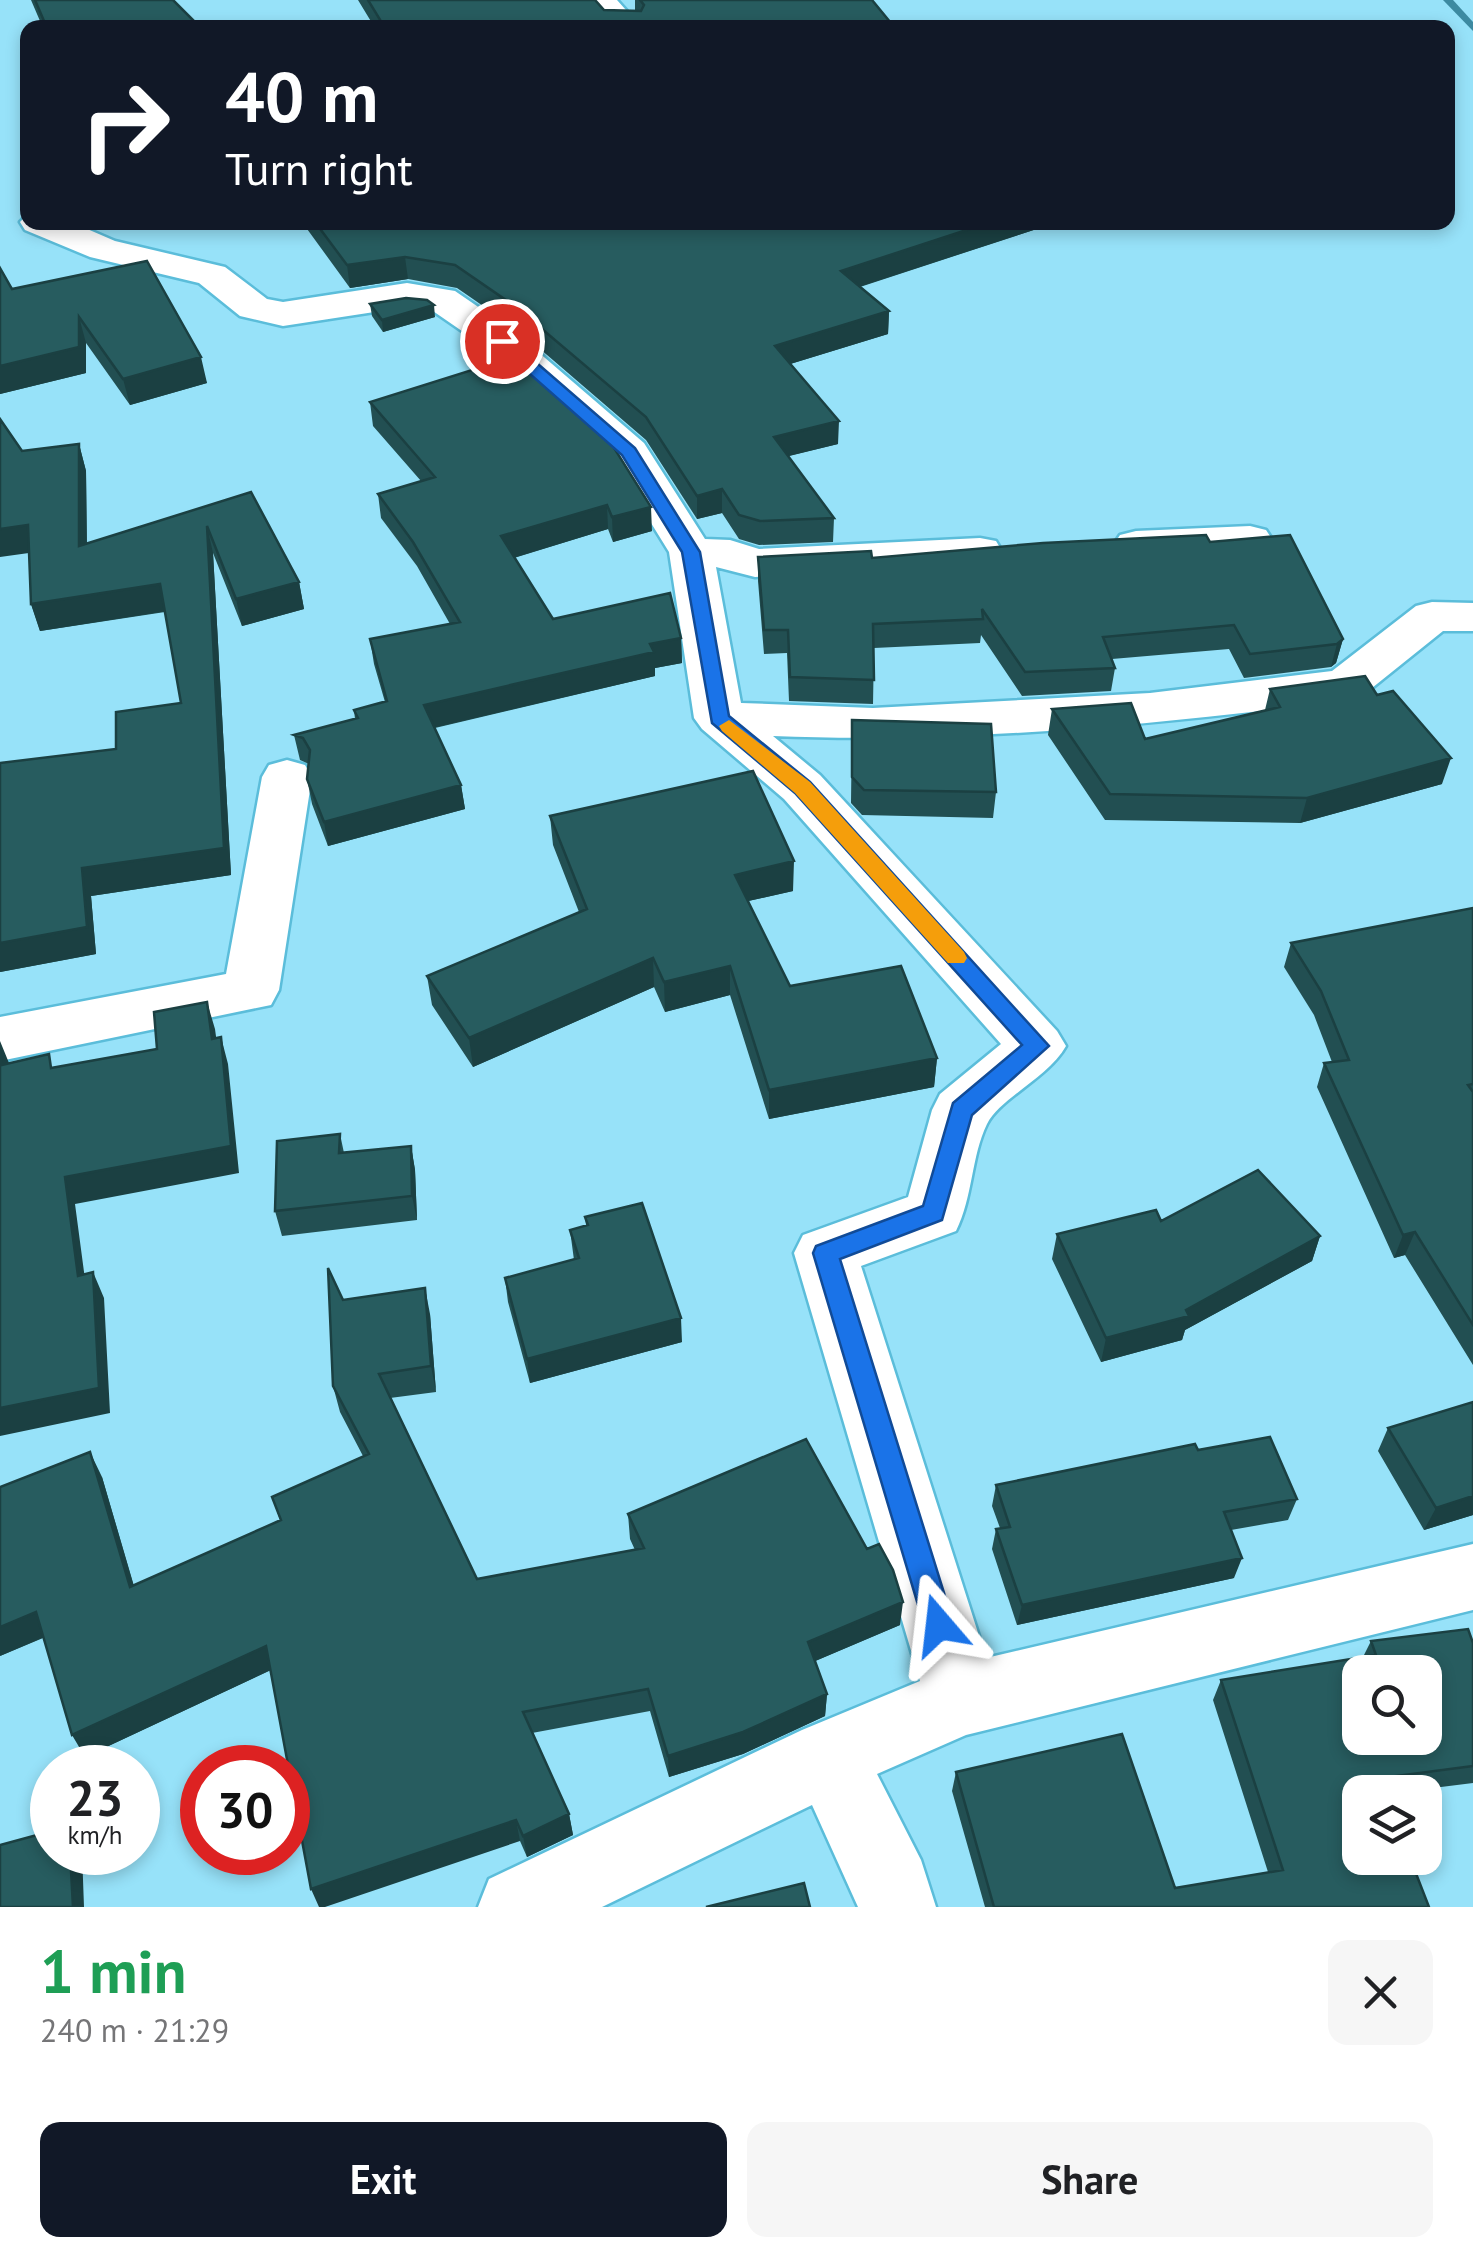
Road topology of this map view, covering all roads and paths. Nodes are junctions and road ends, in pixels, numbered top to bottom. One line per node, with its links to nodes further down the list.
1 (600, 0): 2 (street)
2 (619, 20)
3 (57, 230): 7 (street)
4 (1250, 538): 5 (street)
5 (1099, 545)
6 (1024, 548): 7 (street)
7 (691, 552): 9 (street)
8 (1473, 617): 9 (street)
9 (719, 718): 13 (street)
10 (286, 777): 11 (street)
11 (0, 1039)
12 (1473, 1577): 13 (street)
13 (962, 1700): 14 (street)
14 (829, 1757): 15 (street); 16 (street)
15 (517, 1907)
16 (897, 1907)

